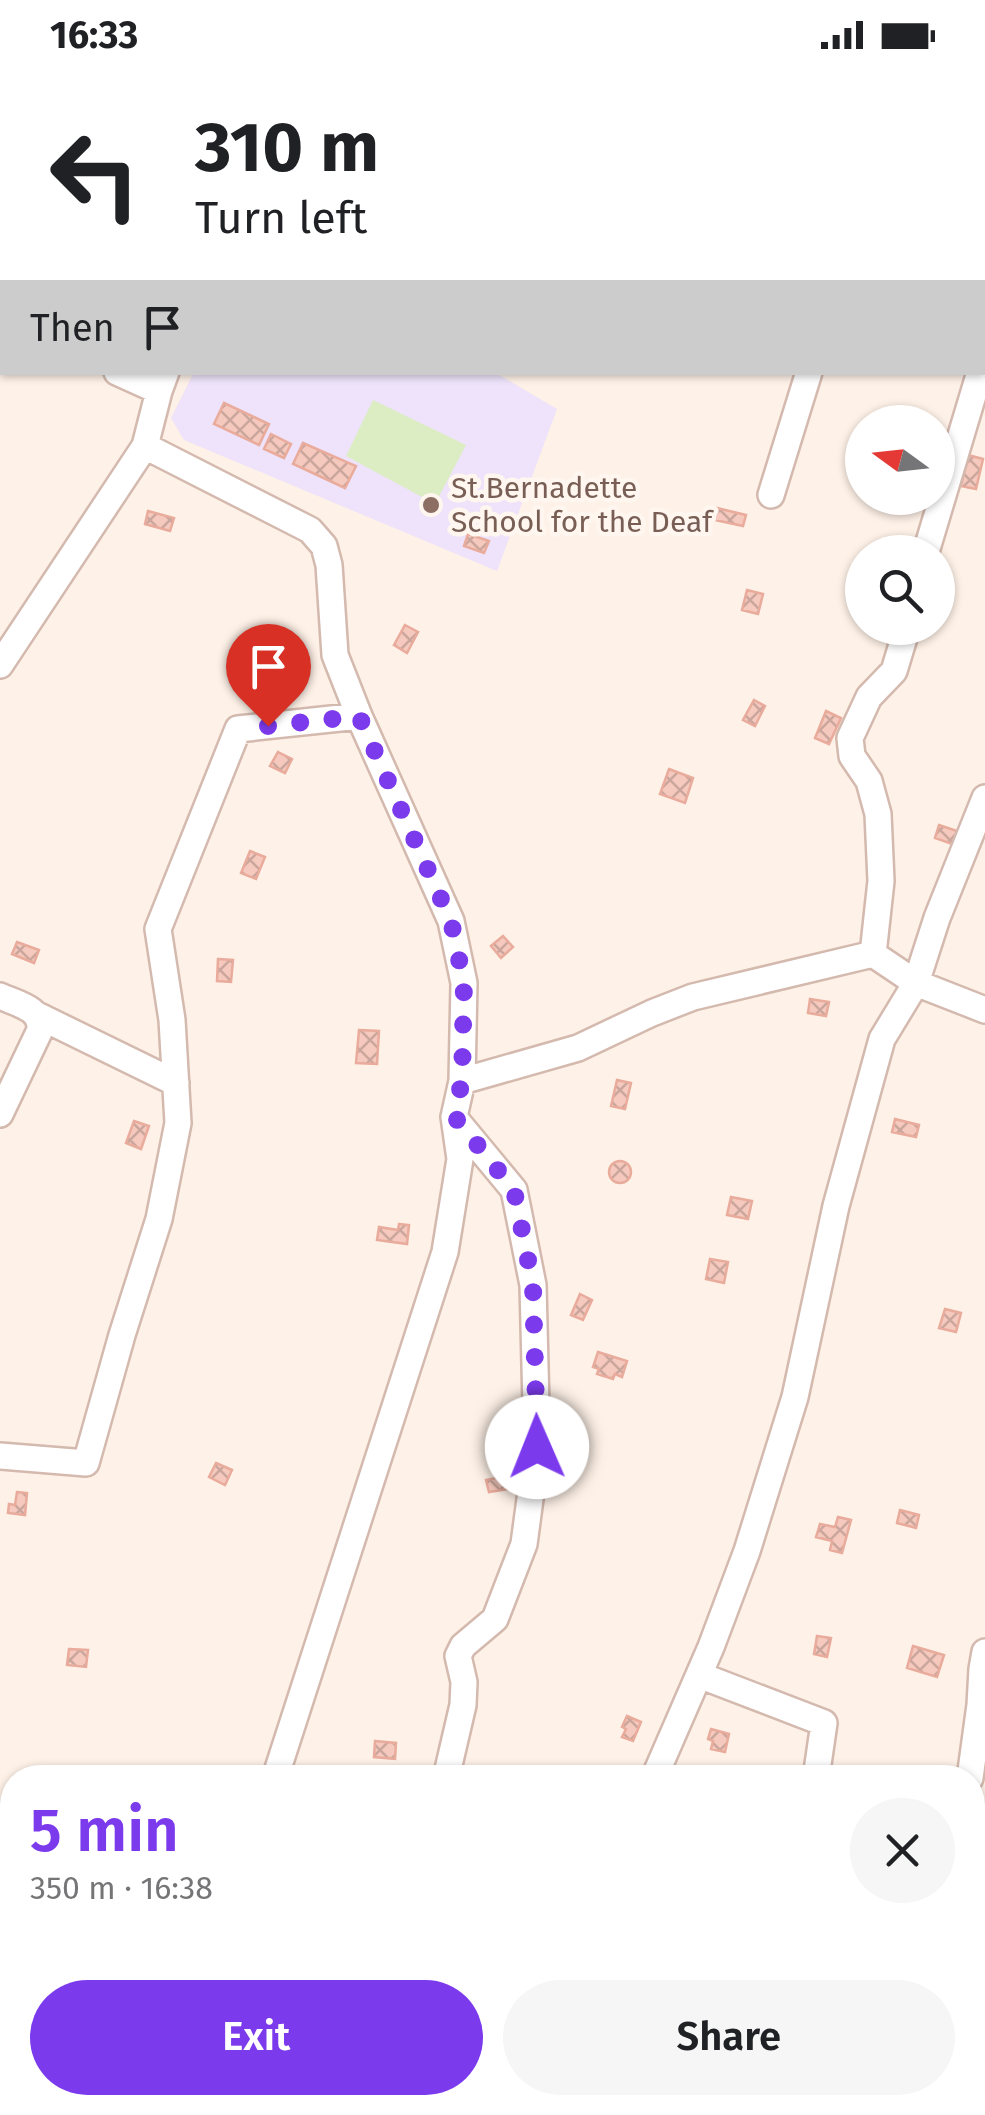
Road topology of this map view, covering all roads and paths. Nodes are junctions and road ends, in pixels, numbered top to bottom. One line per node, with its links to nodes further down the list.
1 (130, 375): 4 (street)
2 (808, 375): 6 (street)
3 (979, 375): 7 (street)
4 (162, 382): 5 (street)
5 (145, 446): 9 (street); 10 (street)
6 (771, 495)
7 (931, 535)
8 (902, 645): 12 (street)
9 (0, 665)
10 (359, 716): 17 (street); 18 (street)
11 (985, 798): 13 (street)
12 (873, 954): 13 (street); 17 (street)
13 (916, 983): 15 (street); 23 (street)
14 (0, 996): 16 (street)
15 (985, 1010)
16 (39, 1016): 18 (street); 19 (street)
17 (462, 1081): 20 (street)
18 (176, 1083): 21 (street)
19 (0, 1114)
20 (454, 1116): 25 (street); 26 (street)
21 (0, 1456)
22 (985, 1652): 24 (street)
23 (699, 1676): 27 (street); 28 (street)
24 (983, 1705): 29 (street)
25 (279, 1765)
26 (449, 1765)
27 (660, 1765)
28 (818, 1765)
29 (972, 1765)

